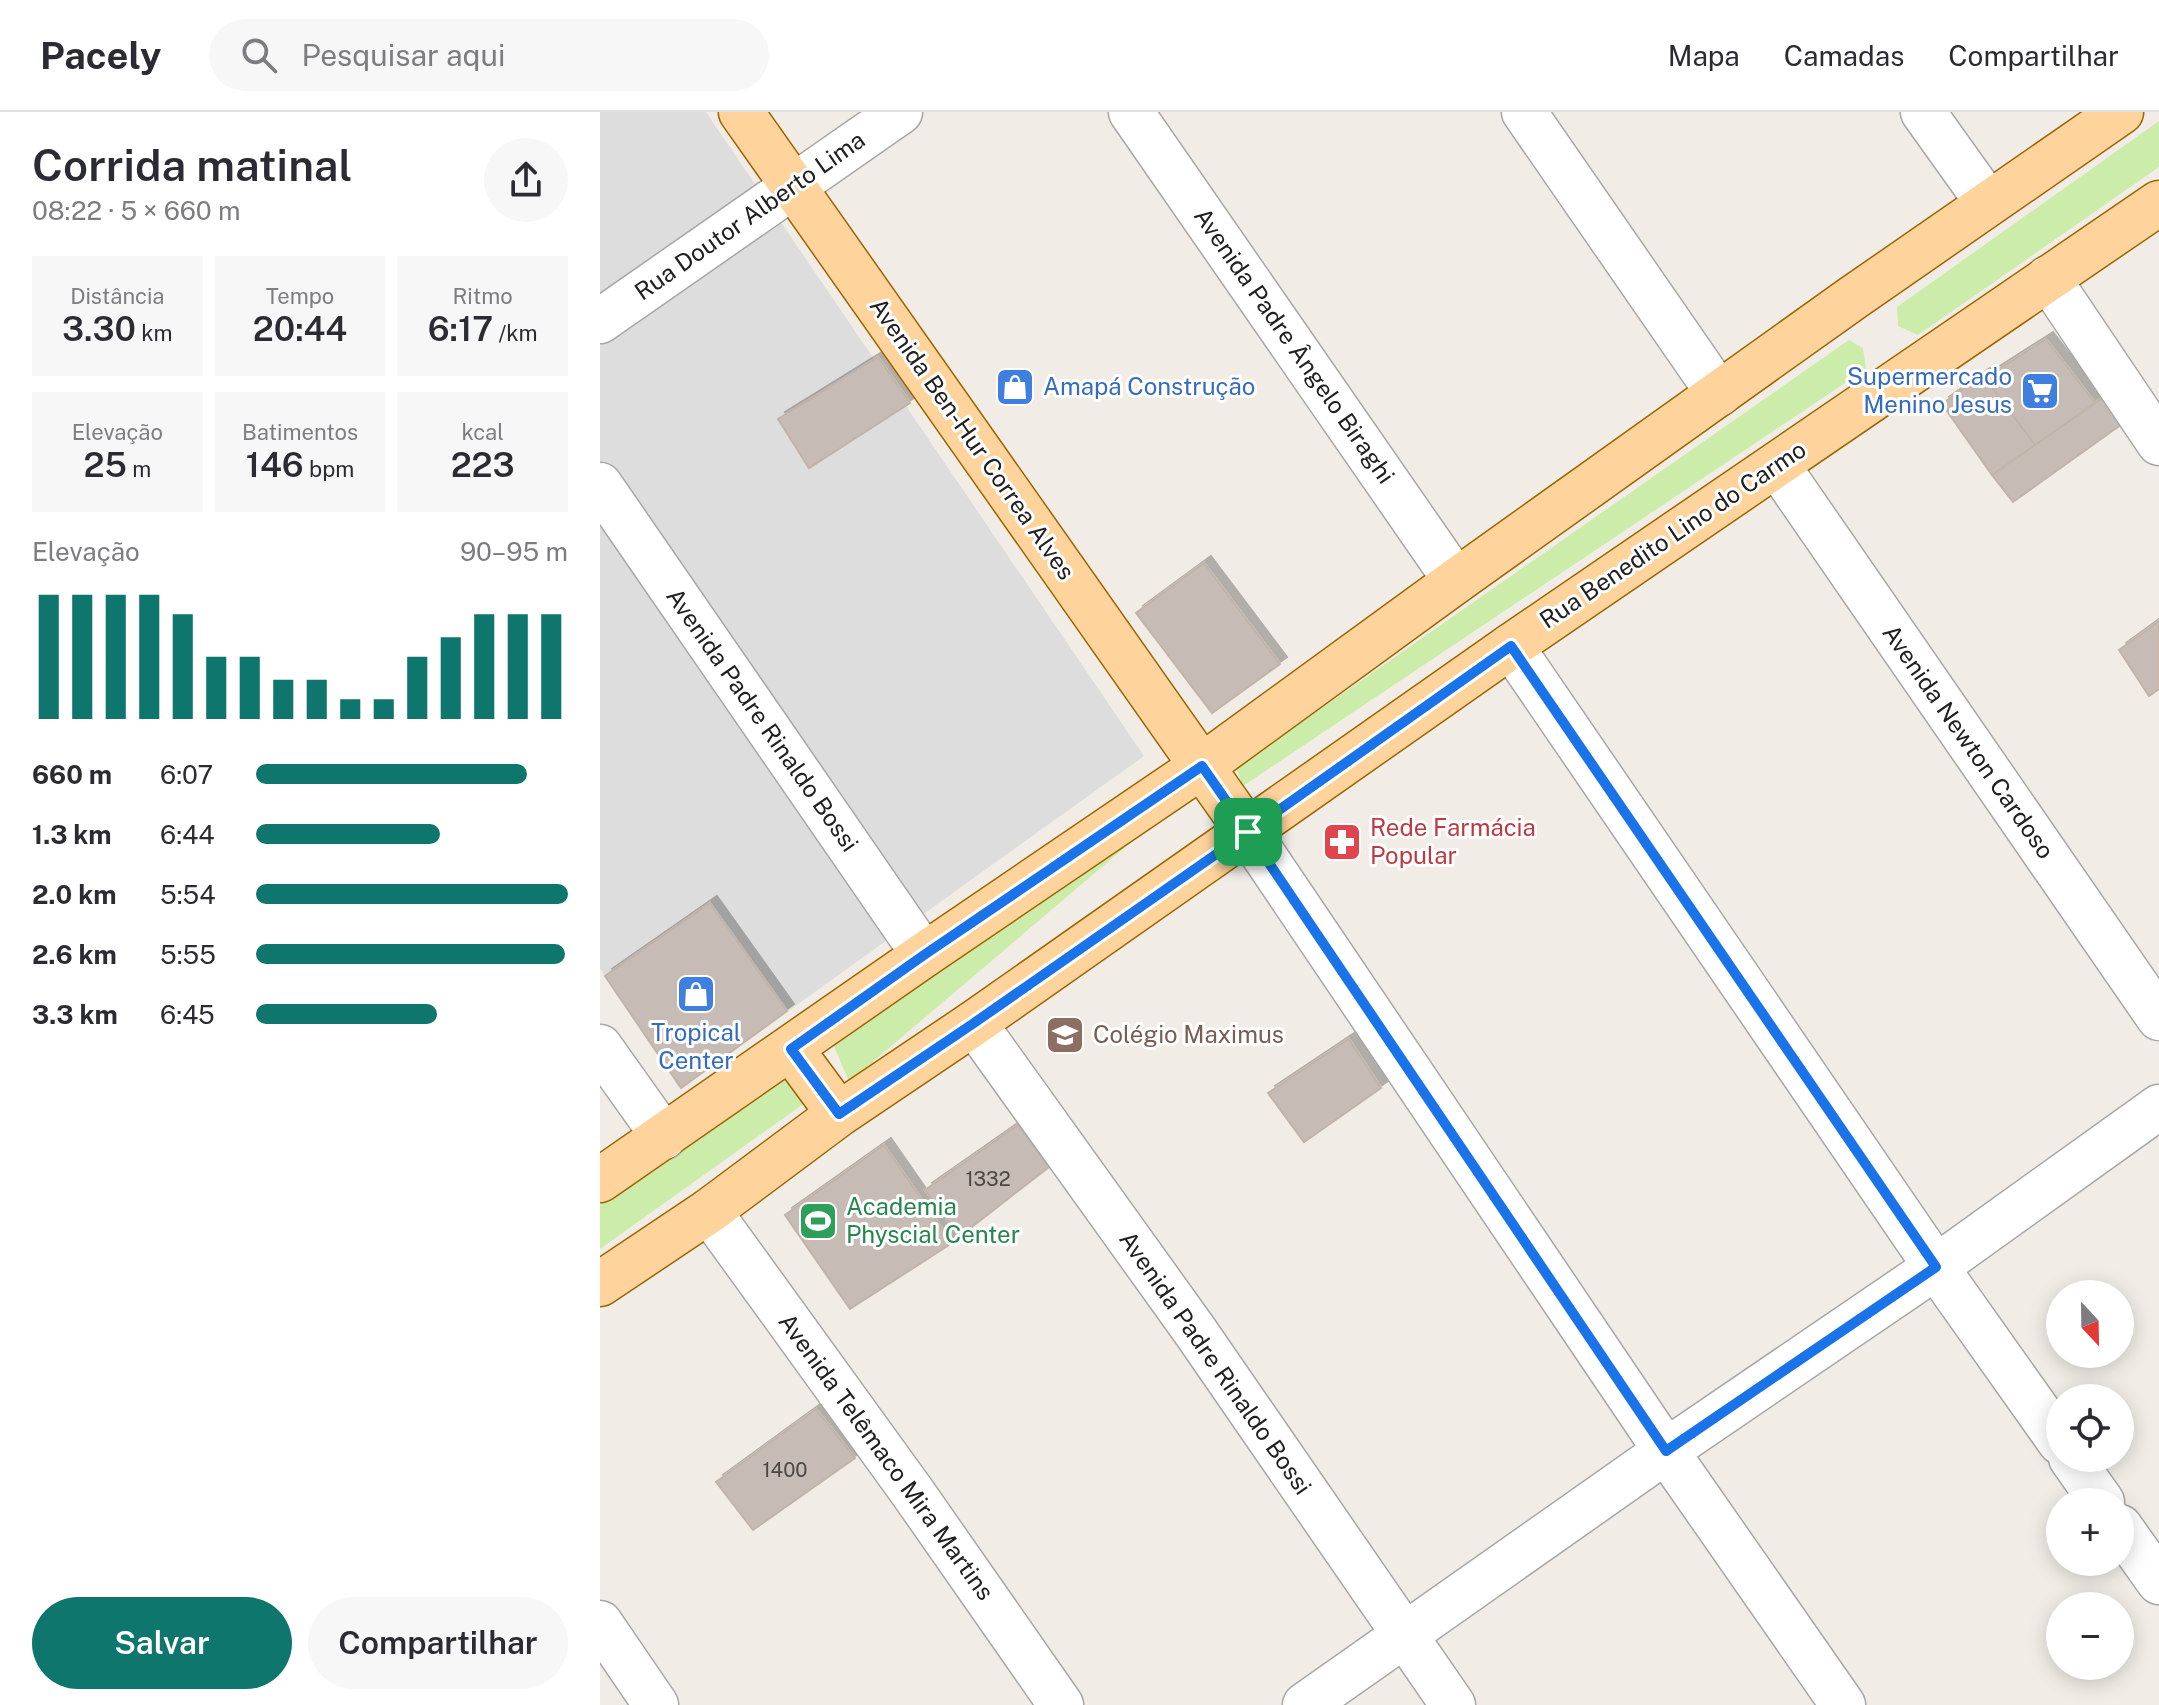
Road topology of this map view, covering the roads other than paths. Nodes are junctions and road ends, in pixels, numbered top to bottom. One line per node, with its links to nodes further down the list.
1 (741, 112): 7 (main road, Avenida Ben-Hur Correa Alves)
2 (900, 112): 7 (street, Rua Doutor Alberto Lima)
3 (1131, 112): 16 (street, Avenida Padre Ângelo Biraghi)
4 (1524, 112): 12 (street)
5 (1923, 112): 8 (street)
6 (2121, 112): 8 (main road)
7 (793, 186): 11 (street, Rua Doutor Alberto Lima); 18 (main road, Avenida Ben-Hur Correa Alves)
8 (1988, 203): 12 (main road)
9 (2159, 203): 10 (main road, Rua Benedito Lino do Carmo)
10 (2048, 278): 13 (street); 14 (main road, Rua Benedito Lino do Carmo)
11 (600, 321)
12 (1719, 394): 16 (main road)
13 (2159, 443)
14 (1777, 465): 17 (main road, Rua Benedito Lino do Carmo); 21 (street, Avenida Newton Cardoso)
15 (600, 485): 20 (street, Avenida Padre Rinaldo Bossi)
16 (1456, 581): 18 (main road)
17 (1511, 646): 19 (main road, Rua Benedito Lino do Carmo); 30 (street)
18 (1202, 766): 19 (main road, Avenida Ben-Hur Correa Alves); 20 (main road)
19 (1248, 832): 22 (main road, Rua Benedito Lino do Carmo); 33 (street)
20 (924, 955): 24 (main road)
21 (2159, 1018)
22 (974, 1023): 26 (main road, Rua Benedito Lino do Carmo); 37 (street, Avenida Padre Rinaldo Bossi)
23 (600, 1047): 27 (street)
24 (791, 1049): 26 (main road); 27 (main road)
25 (2159, 1107): 30 (street)
26 (839, 1114): 29 (main road, Rua Benedito Lino do Carmo)
27 (664, 1137): 28 (main road)
28 (600, 1180)
29 (709, 1211): 31 (main road, Rua Benedito Lino do Carmo); 39 (street, Avenida Telêmaco Mira Martins)
30 (1936, 1267): 32 (street); 33 (street)
31 (600, 1284)
32 (2046, 1422)
33 (1666, 1451): 37 (street); 42 (street)
34 (2134, 1547): 35 (street)
35 (2159, 1582)
36 (600, 1623): 38 (street)
37 (1404, 1634): 40 (street); 41 (street, Avenida Padre Rinaldo Bossi)
38 (656, 1705)
39 (1061, 1705)
40 (1305, 1705)
41 (1453, 1705)
42 (1843, 1705)

